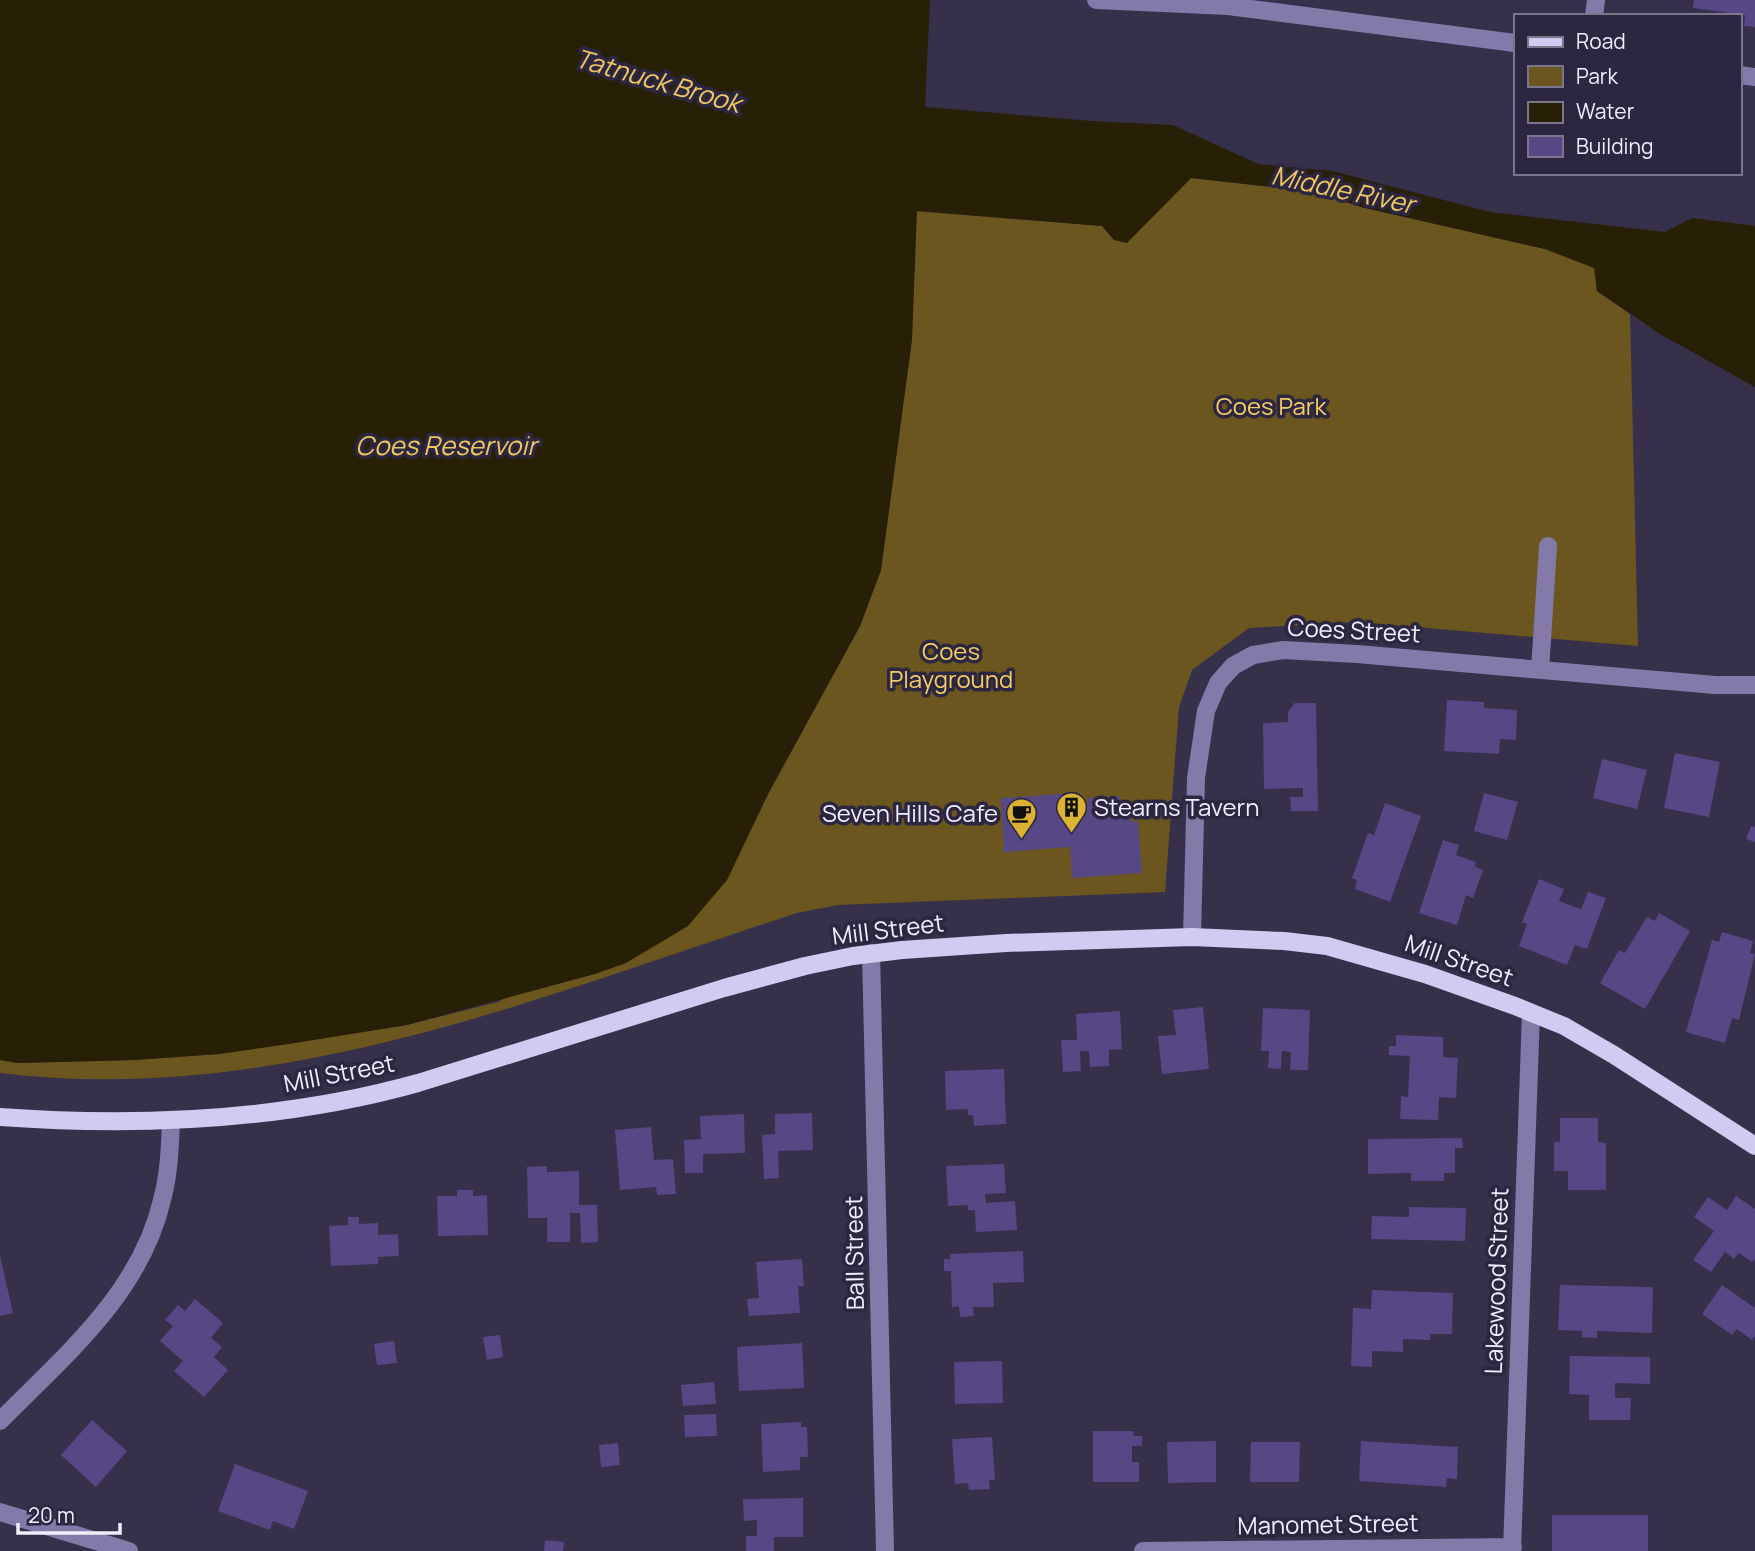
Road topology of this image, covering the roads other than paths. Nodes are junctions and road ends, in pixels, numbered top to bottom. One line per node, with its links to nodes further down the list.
1 (1096, 0): 2 (street)
2 (1514, 43)
3 (1548, 546): 4 (street)
4 (1540, 670): 5 (street, Coes Street); 6 (street, Coes Street)
5 (1755, 685)
6 (1192, 937): 7 (main road, Mill Street); 8 (main road, Mill Street)
7 (872, 953): 10 (main road, Mill Street); 16 (street, Ball Street)
8 (1531, 1013): 11 (main road, Mill Street); 14 (street, Lakewood Street)
9 (0, 1117): 10 (main road, Mill Street)
10 (172, 1121): 12 (street)
11 (1755, 1146)
12 (0, 1421)
13 (0, 1512): 15 (street)
14 (1513, 1549): 17 (street, Manomet Street)
15 (130, 1551)
16 (885, 1551)
17 (1143, 1551)

